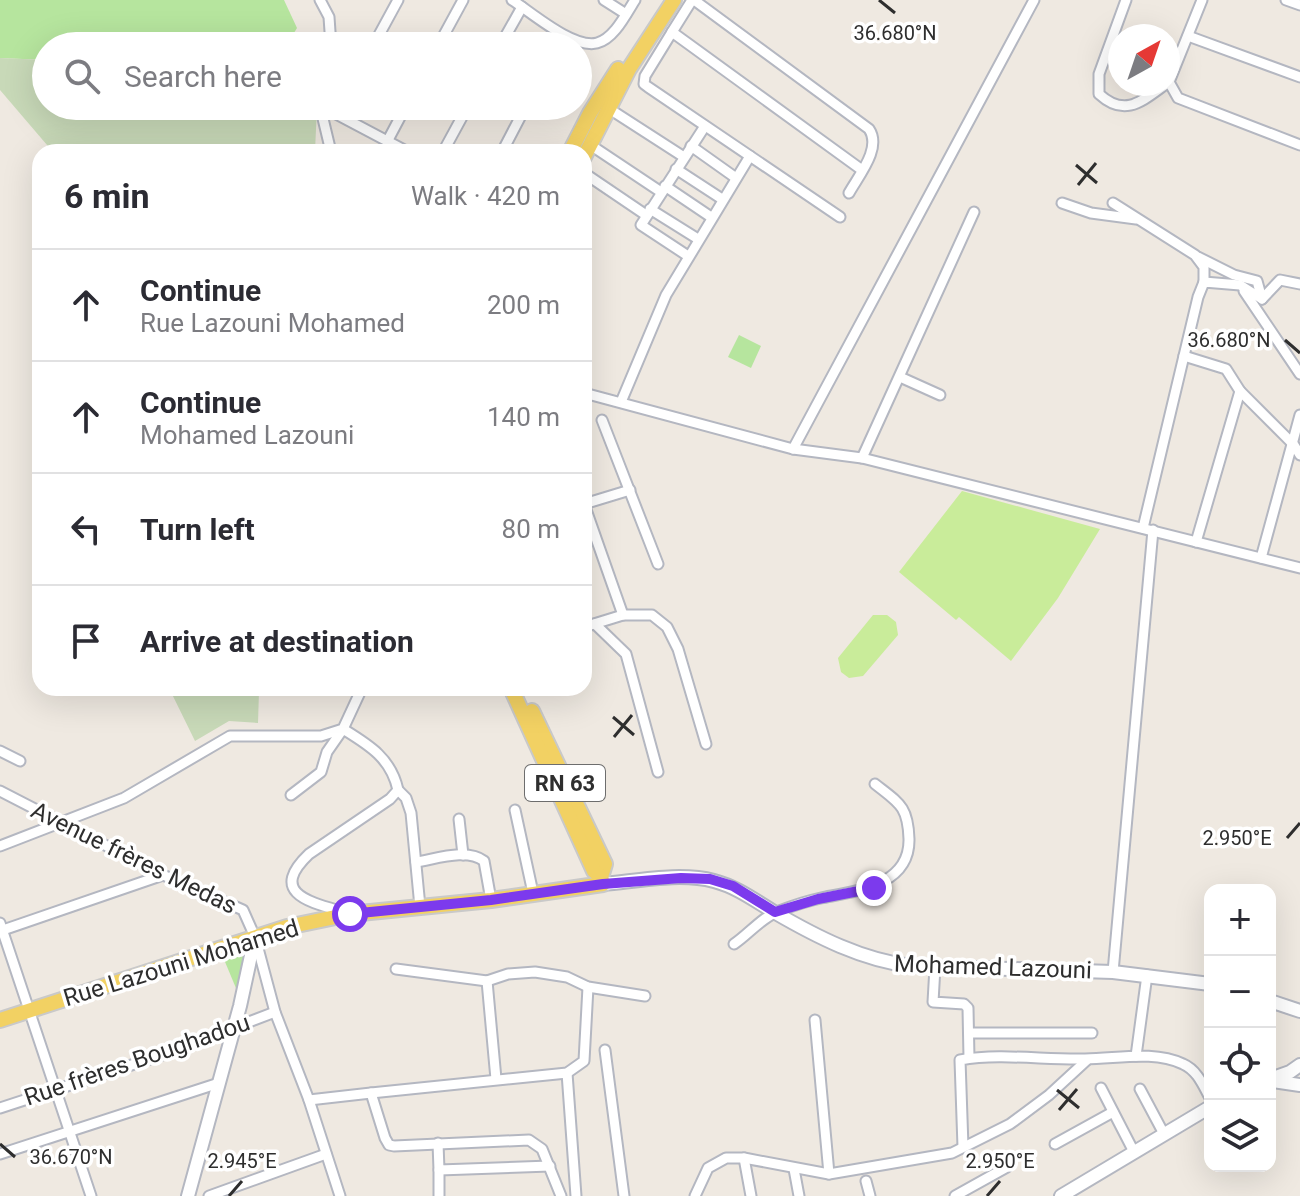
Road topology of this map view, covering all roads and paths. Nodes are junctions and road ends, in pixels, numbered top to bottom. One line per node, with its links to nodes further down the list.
1 (398, 0): 19 (street)
2 (463, 0): 20 (street)
3 (512, 0): 15 (street)
4 (604, 0): 16 (street)
5 (635, 0): 16 (street)
6 (662, 0): 31 (main road)
7 (674, 0): 32 (main road)
8 (693, 0): 23 (street); 53 (street)
9 (1034, 0): 83 (street)
10 (1126, 0): 17 (street)
11 (1202, 0): 24 (street)
12 (1286, 0): 14 (street)
13 (325, 3): 18 (street)
14 (1300, 5)
15 (522, 7): 21 (street); 22 (street)
16 (626, 14): 25 (street)
17 (1117, 24)
18 (331, 32)
19 (381, 32)
20 (446, 32)
21 (508, 32)
22 (560, 32)
23 (672, 32): 39 (street); 53 (street)
24 (1188, 36): 27 (street); 28 (street)
25 (592, 42)
26 (1108, 49): 29 (street)
27 (1180, 55)
28 (1300, 77)
29 (1148, 96)
30 (1177, 96): 47 (street)
31 (592, 99)
32 (608, 108): 46 (main road); 51 (street)
33 (324, 120): 41 (street)
34 (356, 120): 40 (street)
35 (399, 120): 40 (street)
36 (460, 120): 43 (street)
37 (519, 120): 44 (street)
38 (581, 120): 45 (main road)
39 (705, 126): 48 (street); 50 (street)
40 (388, 140): 42 (street)
41 (329, 144)
42 (395, 144)
43 (447, 144)
44 (506, 144)
45 (573, 144)
46 (590, 144)
47 (1300, 145)
48 (691, 146): 51 (street); 55 (street)
49 (592, 153): 56 (street)
50 (750, 156): 55 (street); 64 (street)
51 (684, 157): 52 (street)
52 (676, 169): 56 (street); 58 (street)
53 (862, 170): 57 (street)
54 (592, 178): 61 (street)
55 (736, 178): 58 (street)
56 (663, 189): 61 (street); 63 (street)
57 (849, 193)
58 (722, 199): 63 (street)
59 (1062, 203): 65 (street)
60 (1113, 203): 65 (street)
61 (648, 212): 66 (street); 68 (street)
62 (974, 212): 75 (street)
63 (711, 217): 66 (street)
64 (840, 217)
65 (1139, 220): 67 (street)
66 (698, 239): 68 (street)
67 (1195, 255): 69 (street); 72 (street)
68 (688, 256): 79 (street)
69 (1204, 282): 71 (street); 73 (street)
70 (1300, 284): 72 (street)
71 (1240, 285): 72 (street); 74 (street)
72 (1262, 299)
73 (1184, 356): 76 (street); 89 (street)
74 (1298, 367)
75 (900, 377): 78 (street); 85 (street)
76 (1240, 391): 82 (street); 90 (street)
77 (592, 395): 79 (street)
78 (940, 395)
79 (621, 402): 83 (street)
80 (1300, 415): 82 (street)
81 (602, 420): 86 (street)
82 (1292, 443): 84 (street); 91 (street)
83 (793, 449): 85 (street)
84 (1300, 455)
85 (862, 458): 89 (street)
86 (630, 490): 87 (street); 92 (street)
87 (592, 502)
88 (592, 527): 94 (street)
89 (1148, 529): 90 (street); 127 (street)
90 (1196, 542): 91 (street)
91 (1261, 558): 93 (street)
92 (658, 564)
93 (1300, 568)
94 (623, 615): 95 (street); 101 (street)
95 (592, 625)
96 (592, 628): 104 (street)
97 (358, 696): 100 (street)
98 (515, 696): 116 (main road)
99 (526, 696): 116 (main road, RN 63)
100 (343, 729): 106 (street); 108 (street); 111 (street)
101 (706, 744)
102 (0, 751): 103 (street)
103 (20, 761)
104 (658, 772)
105 (875, 784): 120 (street)
106 (398, 790): 114 (street); 121 (street)
107 (0, 791): 111 (street, Avenue frères Medas)
108 (291, 795)
109 (515, 810): 117 (street)
110 (459, 819): 113 (street)
111 (60, 824): 112 (street); 115 (street, Avenue frères Medas)
112 (0, 846)
113 (463, 855): 114 (street); 118 (street)
114 (416, 862): 119 (street)
115 (163, 875): 122 (street); 123 (street, Avenue frères Medas)
116 (602, 880): 117 (main road, Rue Lazouni Mohamed); 120 (main road, Mohamed Lazouni)
117 (533, 893): 118 (main road, Rue Lazouni Mohamed)
118 (491, 900): 119 (main road, Rue Lazouni Mohamed)
119 (420, 907): 121 (main road, Rue Lazouni Mohamed)
120 (775, 912): 124 (street); 125 (main road, Mohamed Lazouni)
121 (350, 914): 123 (main road, Rue Lazouni Mohamed)
122 (1, 928): 134 (street)
123 (255, 937): 134 (main road, Rue Lazouni Mohamed); 136 (street, Avenue frères Medas); 139 (main road)
124 (734, 944)
125 (935, 967): 127 (main road, Mohamed Lazouni); 140 (street)
126 (396, 969): 129 (street)
127 (1113, 972): 128 (main road, Mohamed Lazouni)
128 (1147, 975): 130 (main road, Mohamed Lazouni); 143 (street)
129 (487, 981): 131 (street); 149 (street)
130 (1204, 983)
131 (588, 987): 132 (street); 147 (street)
132 (645, 996)
133 (1276, 1003): 135 (main road)
134 (29, 1011): 137 (main road, Rue Lazouni Mohamed); 156 (street)
135 (1300, 1011)
136 (275, 1012): 139 (street, Rue frères Boughadou); 158 (street, Avenue frères Medas)
137 (0, 1020)
138 (815, 1020): 175 (street)
139 (234, 1026): 151 (main road); 156 (street, Rue frères Boughadou)
140 (969, 1033): 141 (street); 144 (street)
141 (1092, 1033)
142 (605, 1050): 184 (street)
143 (1136, 1056): 145 (street); 153 (street)
144 (969, 1058): 145 (street); 166 (street)
145 (1087, 1060): 166 (street)
146 (1300, 1065): 148 (main road)
147 (567, 1073): 149 (street); 183 (street)
148 (1276, 1078)
149 (496, 1079): 157 (street)
150 (1276, 1081): 152 (main road)
151 (219, 1083): 162 (street); 178 (main road)
152 (1300, 1085)
153 (1204, 1087)
154 (1101, 1088): 161 (street)
155 (1140, 1089): 163 (street)
156 (57, 1090): 159 (street, Rue frères Boughadou); 162 (street)
157 (371, 1093): 158 (street); 164 (street)
158 (309, 1100): 169 (street, Avenue frères Medas)
159 (0, 1108)
160 (1204, 1111): 163 (main road)
161 (1113, 1112): 165 (street); 167 (street)
162 (70, 1131): 168 (street); 177 (street)
163 (1164, 1134): 167 (main road)
164 (438, 1143): 171 (street); 174 (street)
165 (1055, 1144)
166 (963, 1147): 175 (street)
167 (1134, 1152): 190 (main road)
168 (0, 1154)
169 (326, 1154): 179 (street); 180 (street, Avenue frères Medas)
170 (744, 1158): 173 (street); 185 (street); 186 (street)
171 (550, 1166): 174 (street); 182 (street)
172 (1007, 1167): 189 (street)
173 (794, 1169): 175 (street); 187 (street)
174 (439, 1170): 181 (street)
175 (829, 1174)
176 (866, 1181): 188 (street)
177 (91, 1196)
178 (188, 1196)
179 (209, 1196)
180 (340, 1196)
181 (439, 1196)
182 (561, 1196)
183 (576, 1196)
184 (624, 1196)
185 (695, 1196)
186 (751, 1196)
187 (799, 1196)
188 (870, 1196)
189 (955, 1196)
190 (1061, 1196)

